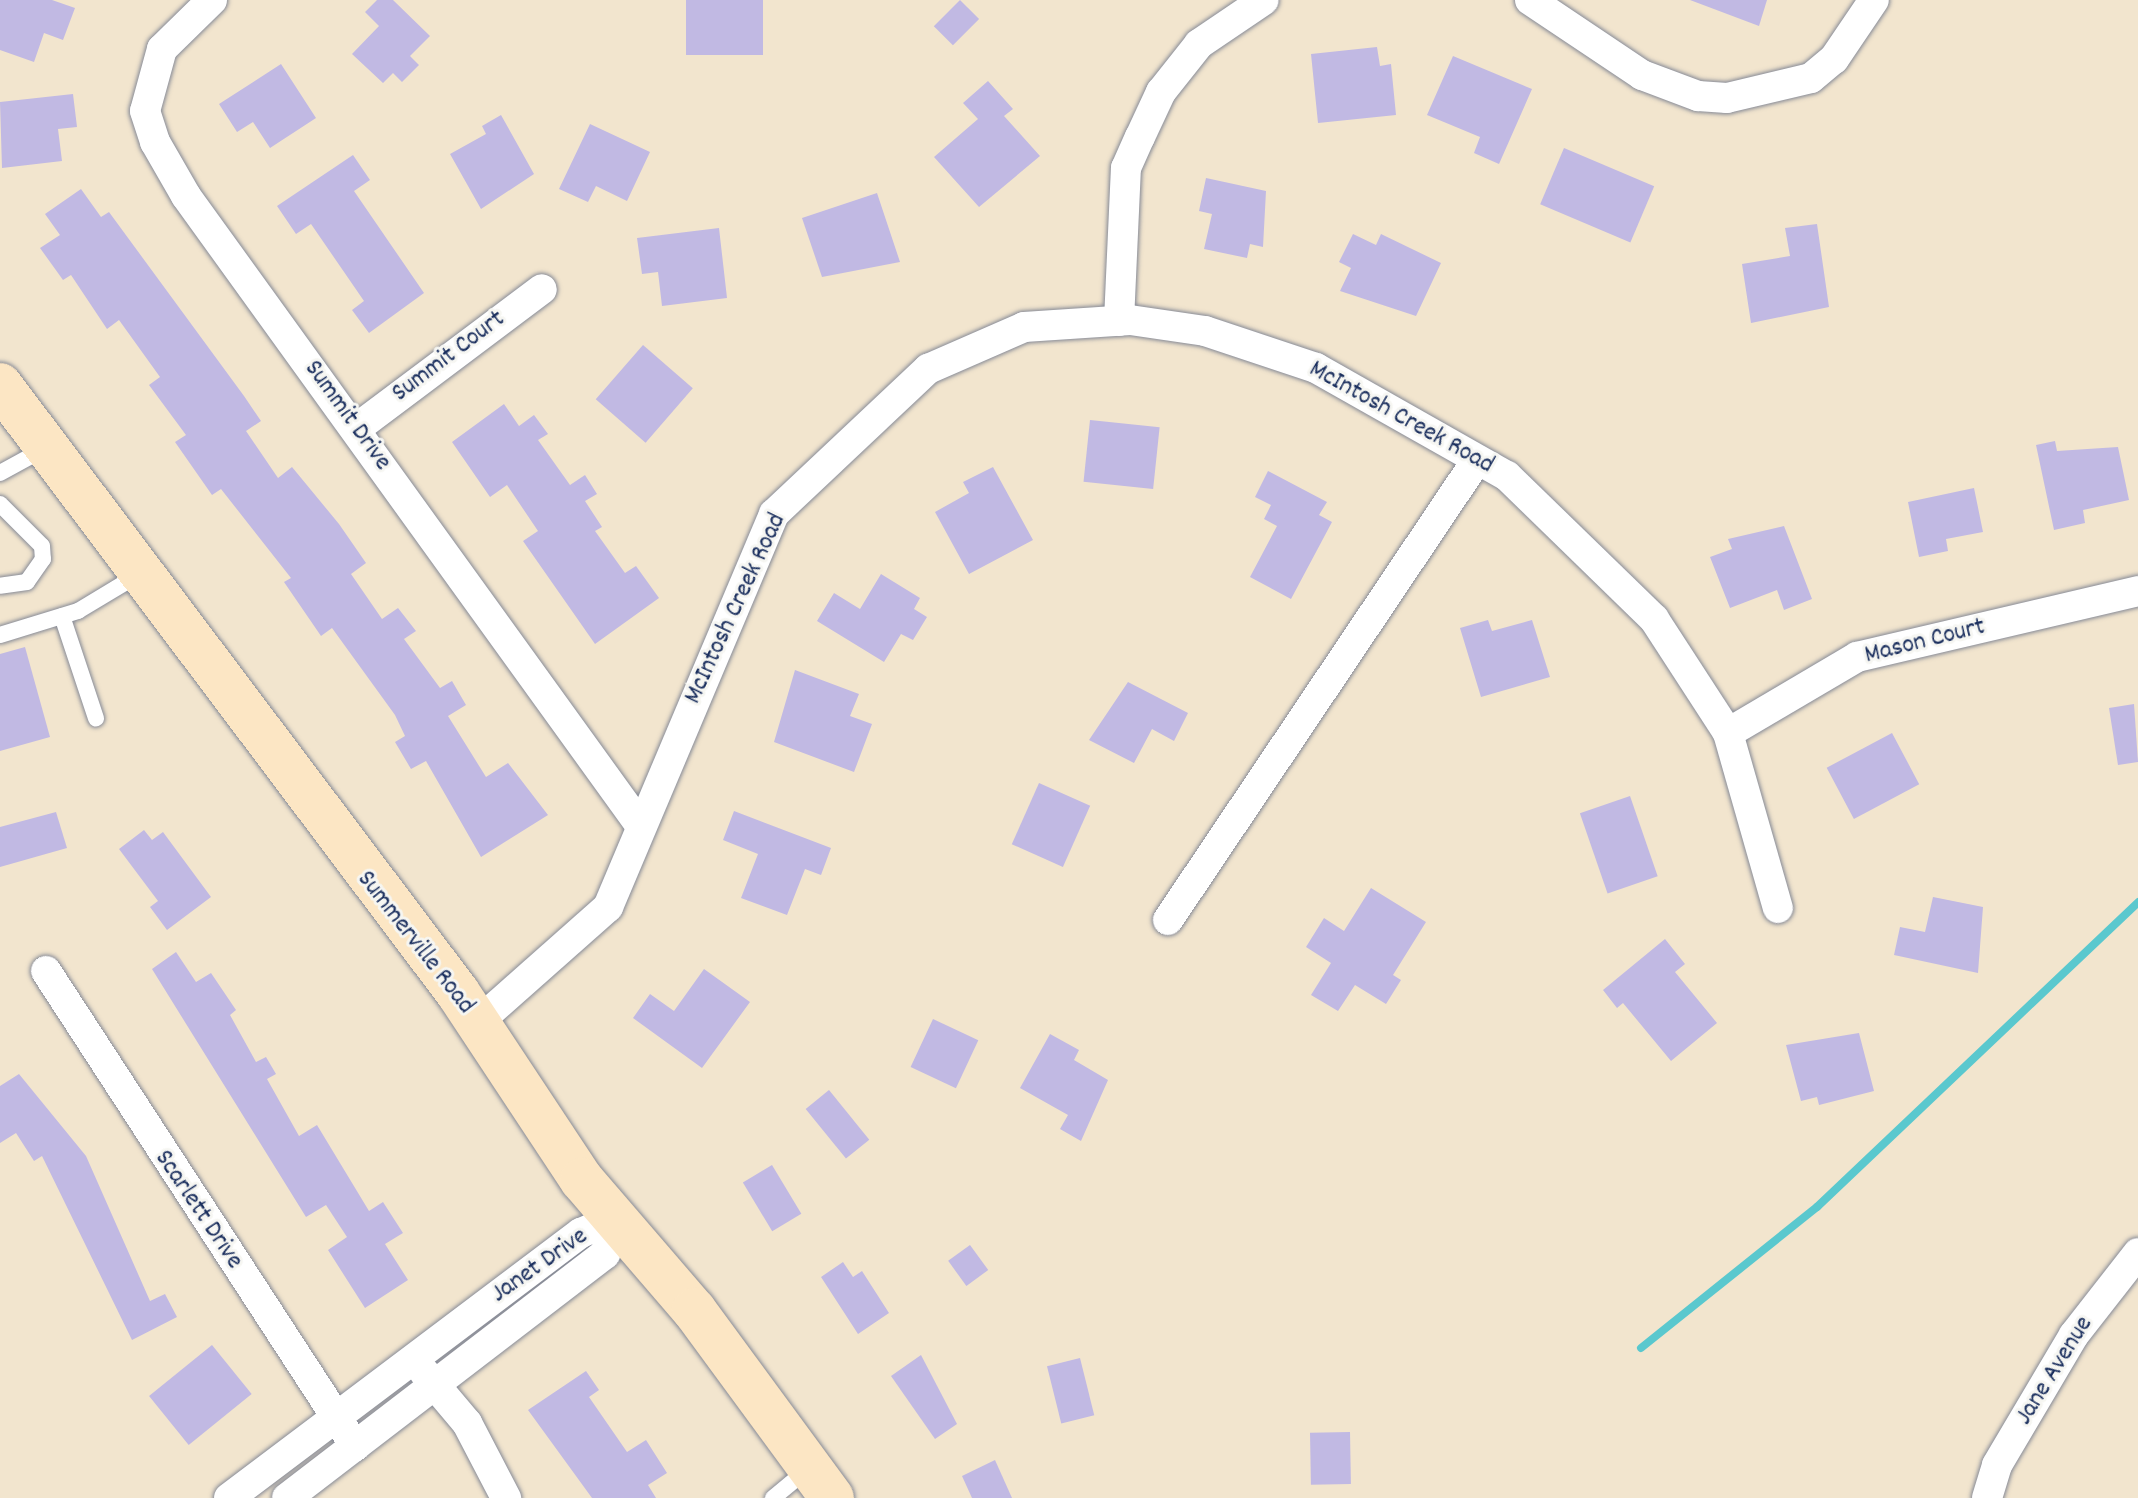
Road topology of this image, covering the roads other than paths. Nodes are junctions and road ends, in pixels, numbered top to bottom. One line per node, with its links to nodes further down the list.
1 (212, 0): 8 (street, Summit Drive)
2 (1264, 0): 6 (street)
3 (1530, 0): 4 (street)
4 (1874, 0)
5 (542, 289): 8 (street, Summit Court)
6 (1119, 321): 10 (street, McIntosh Creek Road); 20 (street, McIntosh Creek Road)
7 (0, 385): 9 (main road, Summerville Road)
8 (357, 428): 20 (street, Summit Drive)
9 (46, 448): 11 (lane); 13 (main road, Summerville Road)
10 (1475, 463): 19 (street, McIntosh Creek Road); 22 (street)
11 (0, 473)
12 (0, 504): 14 (lane)
13 (138, 575): 16 (lane); 24 (main road, Summerville Road)
14 (0, 586)
15 (2138, 591): 19 (street, Mason Court)
16 (62, 616): 17 (lane); 18 (lane)
17 (0, 635)
18 (96, 718)
19 (1728, 733): 21 (street, McIntosh Creek Road)
20 (640, 825): 24 (street, McIntosh Creek Road)
21 (1778, 908)
22 (1168, 920)
23 (46, 971): 29 (street, Scarlett Drive)
24 (477, 1023): 25 (main road, Summerville Road)
25 (617, 1217): 27 (street, Janet Drive); 28 (street, Janet Drive); 31 (main road, Summerville Road)
26 (2138, 1253): 36 (street, Jane Avenue)
27 (413, 1358): 28 (street); 29 (street, Janet Drive)
28 (435, 1386): 30 (street, Janet Drive); 34 (street)
29 (336, 1418): 30 (street, Scarlett Drive); 32 (street, Janet Drive)
30 (355, 1446): 33 (street, Janet Drive)
31 (821, 1482): 35 (lane)
32 (229, 1498)
33 (287, 1498)
34 (506, 1498)
35 (773, 1498)
36 (1987, 1498)

